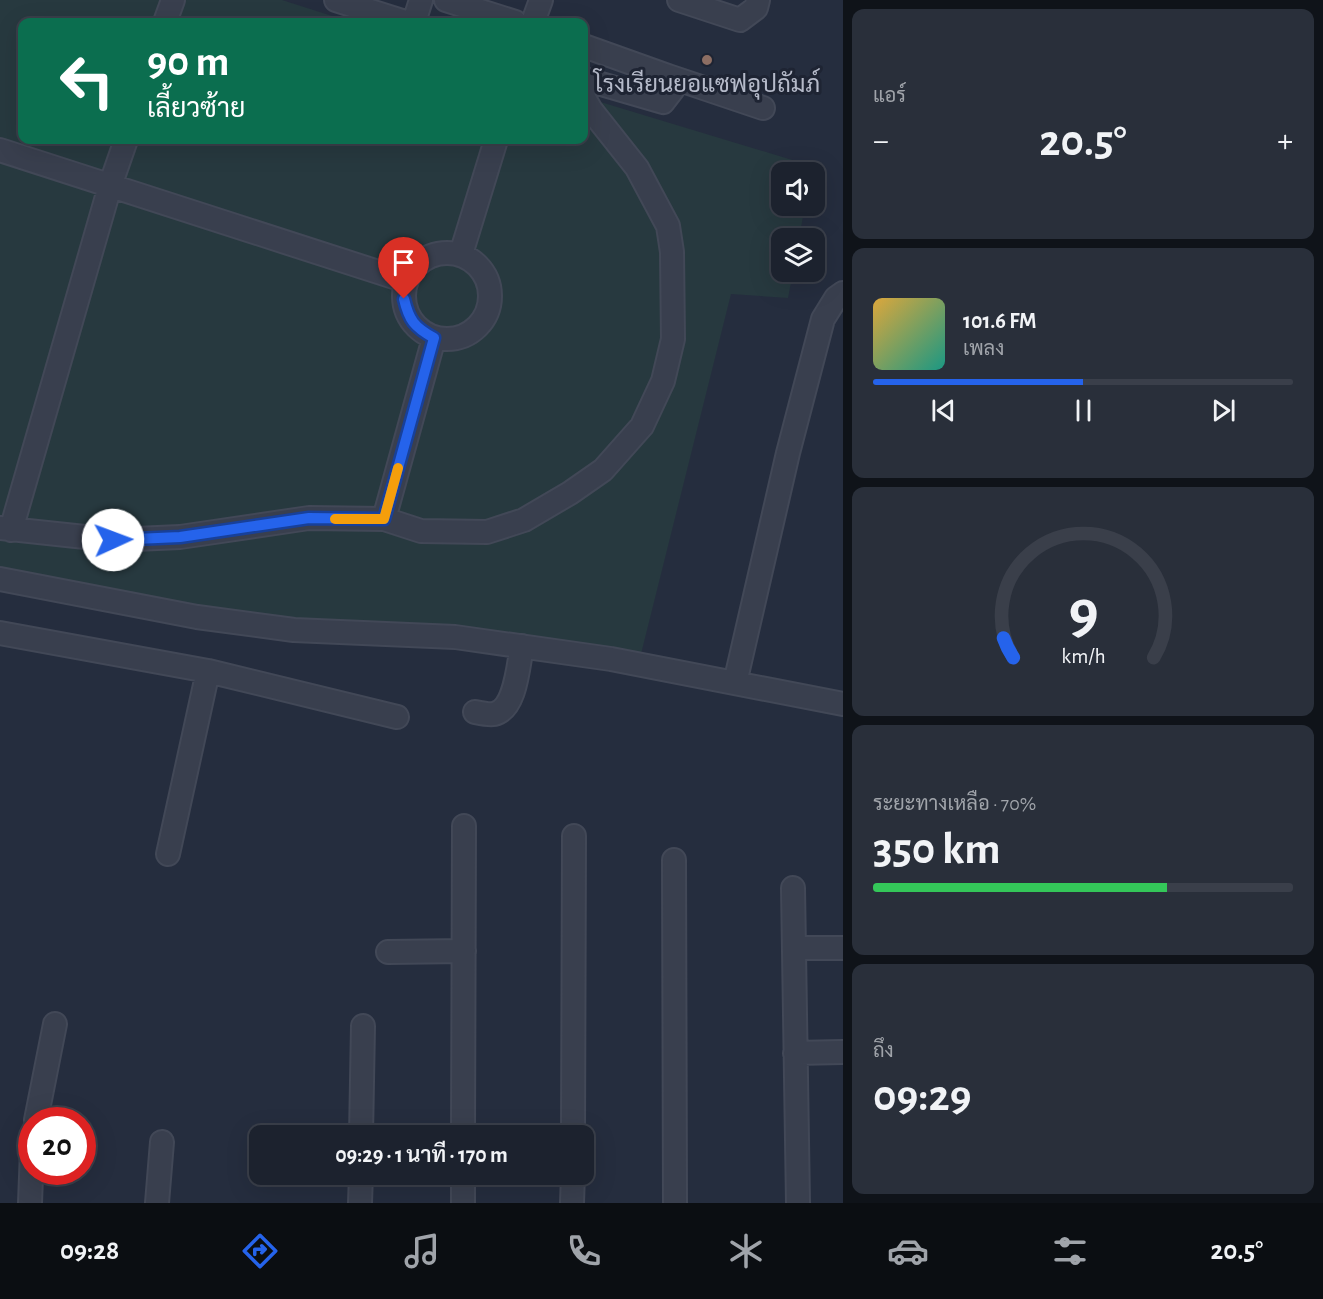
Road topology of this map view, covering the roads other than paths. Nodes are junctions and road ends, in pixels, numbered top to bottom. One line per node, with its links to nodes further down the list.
1 (173, 0): 8 (street)
2 (336, 0): 9 (street)
3 (421, 0): 10 (street)
4 (446, 0): 11 (street)
5 (541, 0): 12 (street)
6 (679, 0): 7 (street)
7 (758, 0)
8 (166, 18)
9 (392, 18)
10 (415, 18)
11 (502, 18)
12 (534, 18)
13 (588, 47): 14 (street)
14 (669, 76): 15 (street); 17 (street)
15 (588, 80)
16 (588, 105): 26 (street)
17 (763, 108)
18 (125, 144): 21 (street)
19 (495, 144): 22 (street)
20 (0, 150): 21 (street)
21 (110, 186): 23 (street); 27 (street)
22 (461, 254): 23 (street); 25 (street)
23 (406, 281): 25 (street)
24 (843, 293): 32 (street)
25 (434, 338): 26 (street)
26 (384, 519): 27 (street)
27 (6, 529)
28 (0, 579): 30 (street)
29 (0, 633): 31 (street)
30 (522, 646): 32 (street); 34 (street)
31 (208, 671): 35 (street); 38 (street)
32 (735, 683): 33 (street)
33 (843, 704)
34 (475, 712)
35 (397, 717)
36 (464, 826): 43 (street)
37 (574, 836): 52 (street)
38 (168, 854)
39 (674, 860): 63 (street)
40 (794, 888): 41 (street)
41 (794, 948): 42 (street); 48 (street)
42 (843, 948)
43 (464, 951): 44 (street); 51 (street)
44 (388, 952)
45 (55, 1024): 49 (street)
46 (363, 1026): 50 (street)
47 (843, 1052): 48 (street)
48 (795, 1053): 64 (street)
49 (39, 1107)
50 (361, 1125)
51 (463, 1125)
52 (573, 1125)
53 (162, 1142): 59 (street)
54 (31, 1185): 58 (street)
55 (361, 1185): 60 (street)
56 (463, 1185): 61 (street)
57 (573, 1185): 62 (street)
58 (30, 1203)
59 (157, 1203)
60 (360, 1203)
61 (463, 1203)
62 (572, 1203)
63 (675, 1203)
64 (798, 1203)

